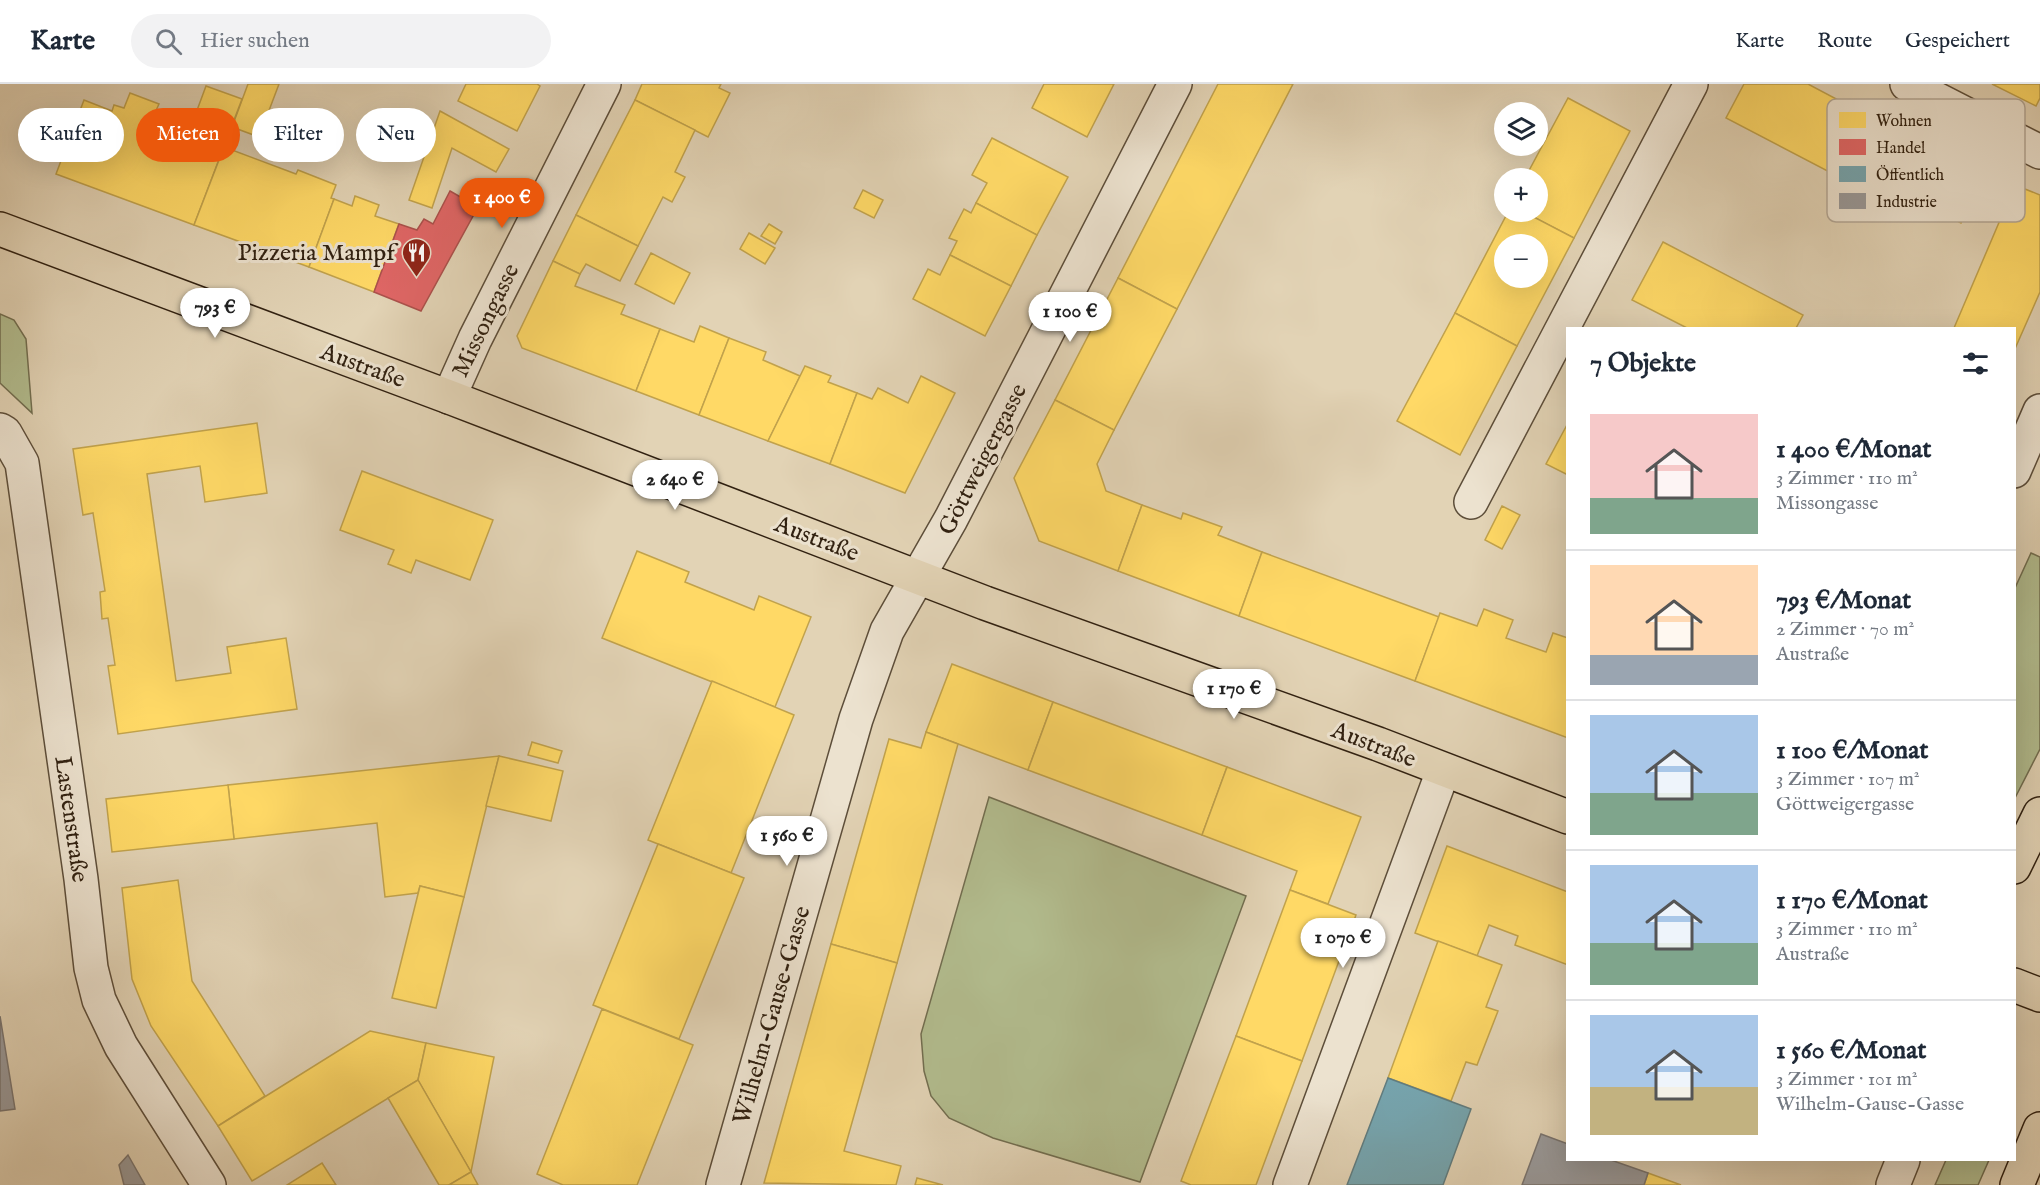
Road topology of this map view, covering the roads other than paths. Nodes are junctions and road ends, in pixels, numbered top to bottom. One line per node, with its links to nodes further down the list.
1 (604, 84): 9 (street, Missongasse)
2 (1175, 84): 14 (street, Göttweigergasse)
3 (1691, 84): 13 (street)
4 (1907, 84): 5 (street)
5 (1936, 99)
6 (2025, 144): 7 (street)
7 (2040, 152)
8 (0, 229): 9 (main road, Austraße)
9 (449, 397): 14 (main road, Austraße)
10 (2040, 411): 12 (street)
11 (0, 430): 23 (street, Lastenstraße)
12 (2016, 466)
13 (1471, 502)
14 (919, 577): 15 (main road, Austraße); 24 (street, Wilhelm-Gause-Gasse)
15 (1443, 771): 17 (main road, Austraße); 25 (street)
16 (2040, 814): 18 (main road)
17 (1566, 817)
18 (2016, 863)
19 (2016, 985): 20 (main road)
20 (2040, 995)
21 (2039, 1130): 27 (main road)
22 (1903, 1161): 26 (street)
23 (209, 1185)
24 (723, 1185)
25 (1290, 1185)
26 (1893, 1185)
27 (2017, 1185)

